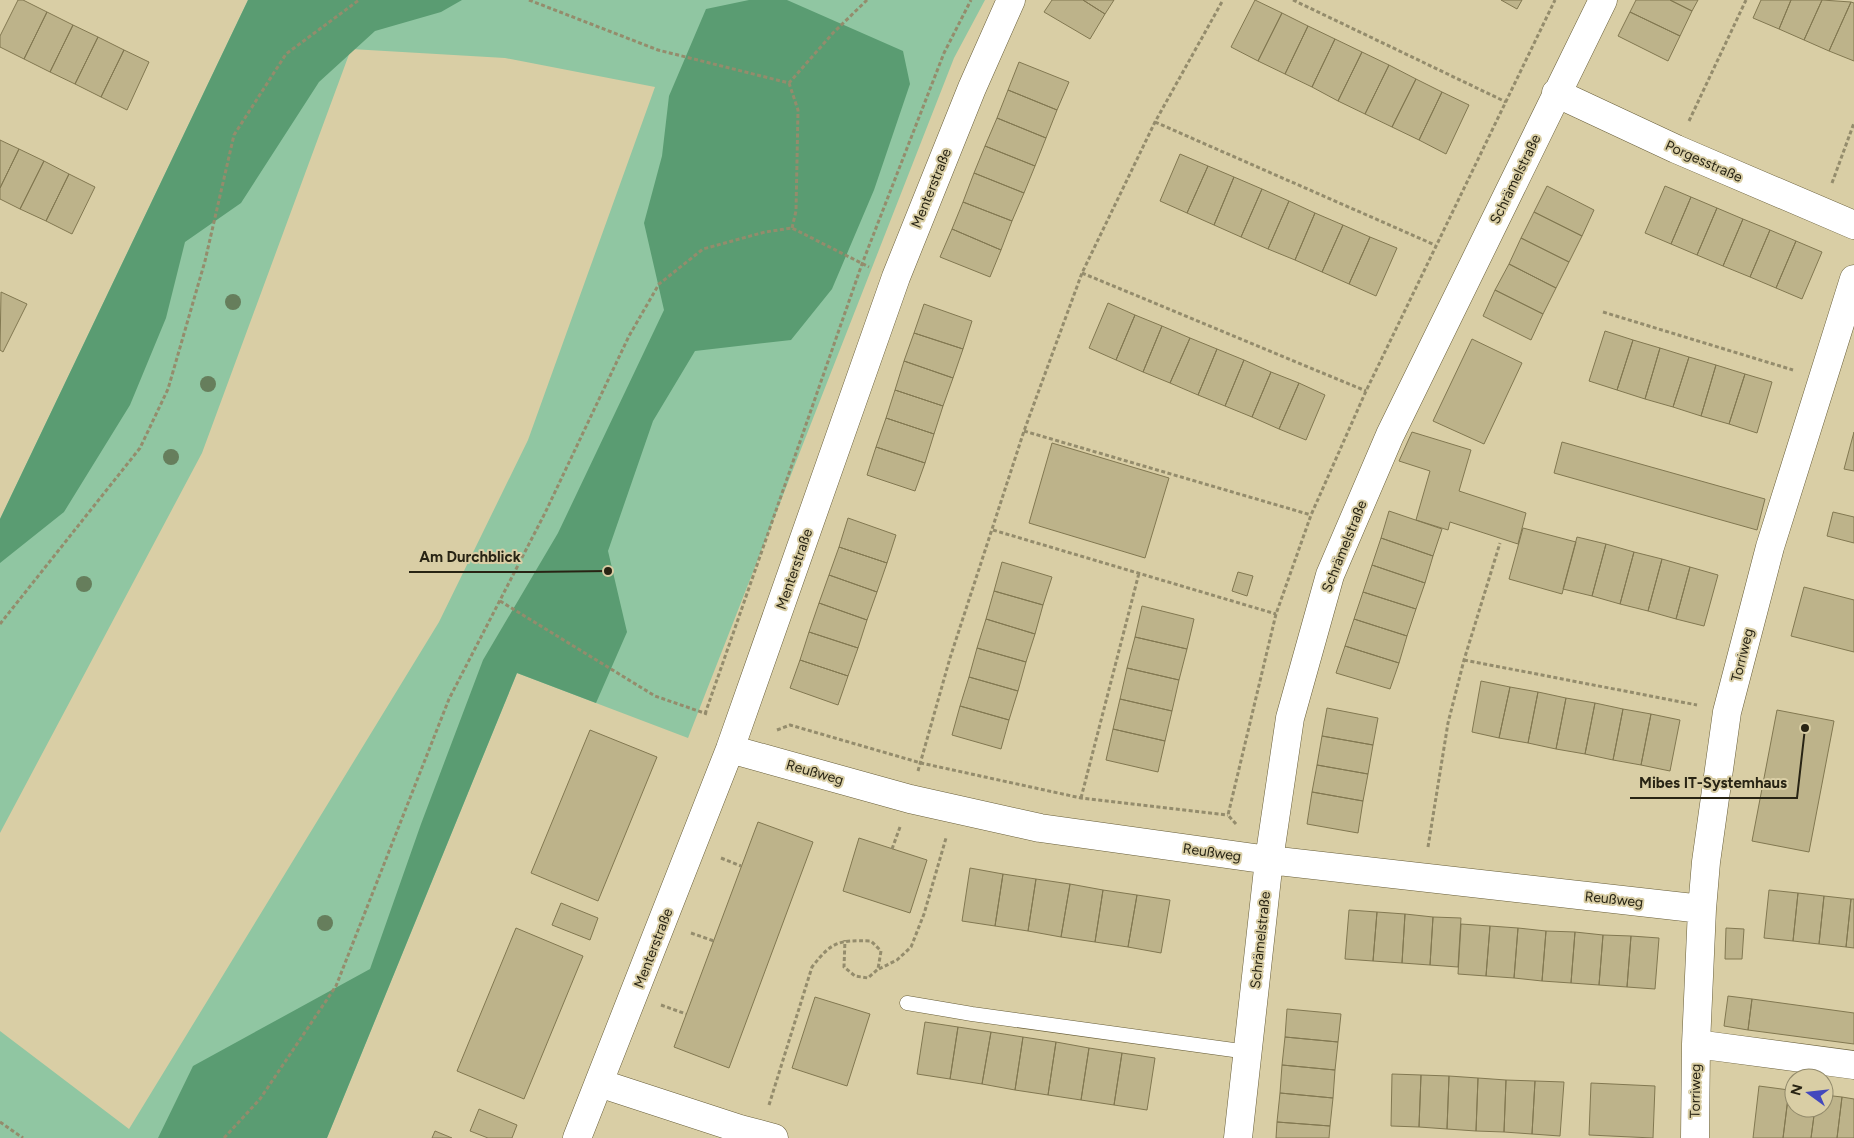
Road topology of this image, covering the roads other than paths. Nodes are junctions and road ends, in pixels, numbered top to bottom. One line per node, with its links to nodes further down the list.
1 (1011, 0): 6 (street, Menterstraße)
2 (1603, 0): 3 (street, Schrämelstraße)
3 (1556, 93): 4 (street, Porgesstraße); 7 (street, Schrämelstraße)
4 (1854, 225)
5 (1854, 279): 8 (street, Torriweg)
6 (735, 737): 7 (street, Reußweg); 13 (street, Menterstraße)
7 (1269, 860): 8 (street, Reußweg); 11 (street, Schrämelstraße)
8 (1702, 909): 10 (street, Torriweg)
9 (907, 1003): 11 (lane)
10 (1696, 1044): 12 (street, Torriweg); 17 (street, Torriweg)
11 (1248, 1052): 16 (street, Schrämelstraße)
12 (1854, 1066)
13 (600, 1083): 14 (street); 15 (street, Menterstraße)
14 (767, 1136)
15 (577, 1138)
16 (1238, 1138)
17 (1695, 1138)

